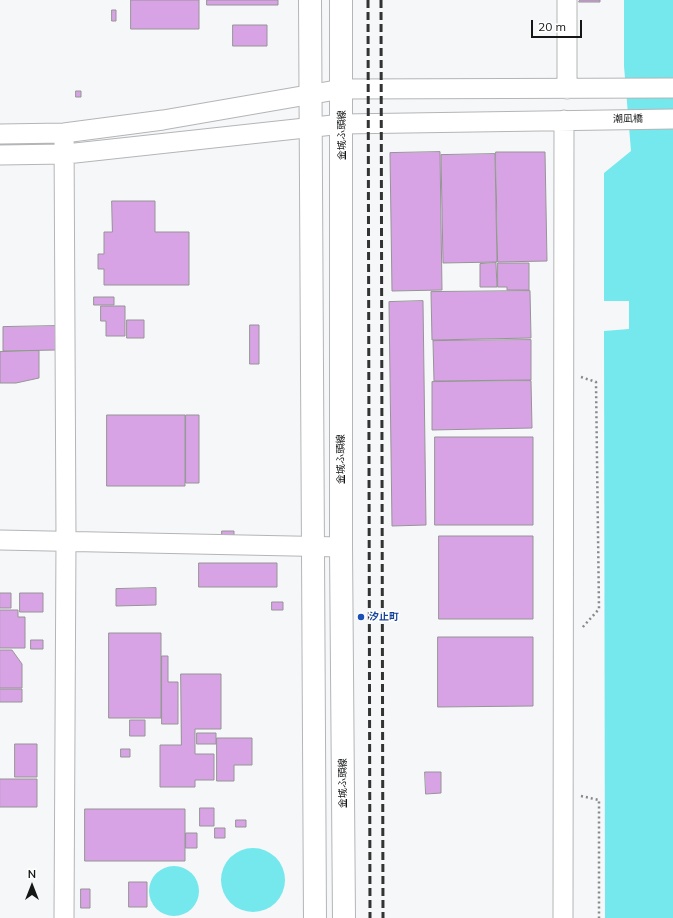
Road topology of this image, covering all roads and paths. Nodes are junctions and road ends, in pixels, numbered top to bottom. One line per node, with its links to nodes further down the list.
1 (310, 0): 7 (main road)
2 (341, 0): 5 (main road, 金城ふ頭線)
3 (567, 0): 6 (street)
4 (673, 88): 6 (street)
5 (342, 89): 6 (street); 7 (street); 10 (main road, 金城ふ頭線)
6 (576, 89)
7 (311, 94): 11 (main road); 12 (street)
8 (673, 119): 9 (street, 潮凪橋)
9 (564, 120): 10 (street, 潮凪橋); 16 (street)
10 (342, 124): 11 (street, 潮凪橋); 20 (main road, 金城ふ頭線)
11 (311, 127): 14 (street, 潮凪橋); 19 (main road)
12 (64, 133): 13 (street); 14 (street)
13 (0, 134)
14 (66, 154): 15 (street, 潮凪橋); 18 (street)
15 (0, 155)
16 (564, 370): 21 (street); 21 (path)
17 (0, 540): 18 (street)
18 (66, 540): 19 (street); 23 (street)
19 (314, 545): 20 (street); 24 (main road)
20 (341, 547): 25 (main road, 金城ふ頭線)
21 (563, 649): 22 (street)
22 (563, 792): 26 (street); 27 (path)
23 (64, 918)
24 (315, 918)
25 (344, 918)
26 (563, 918)
27 (598, 918)

